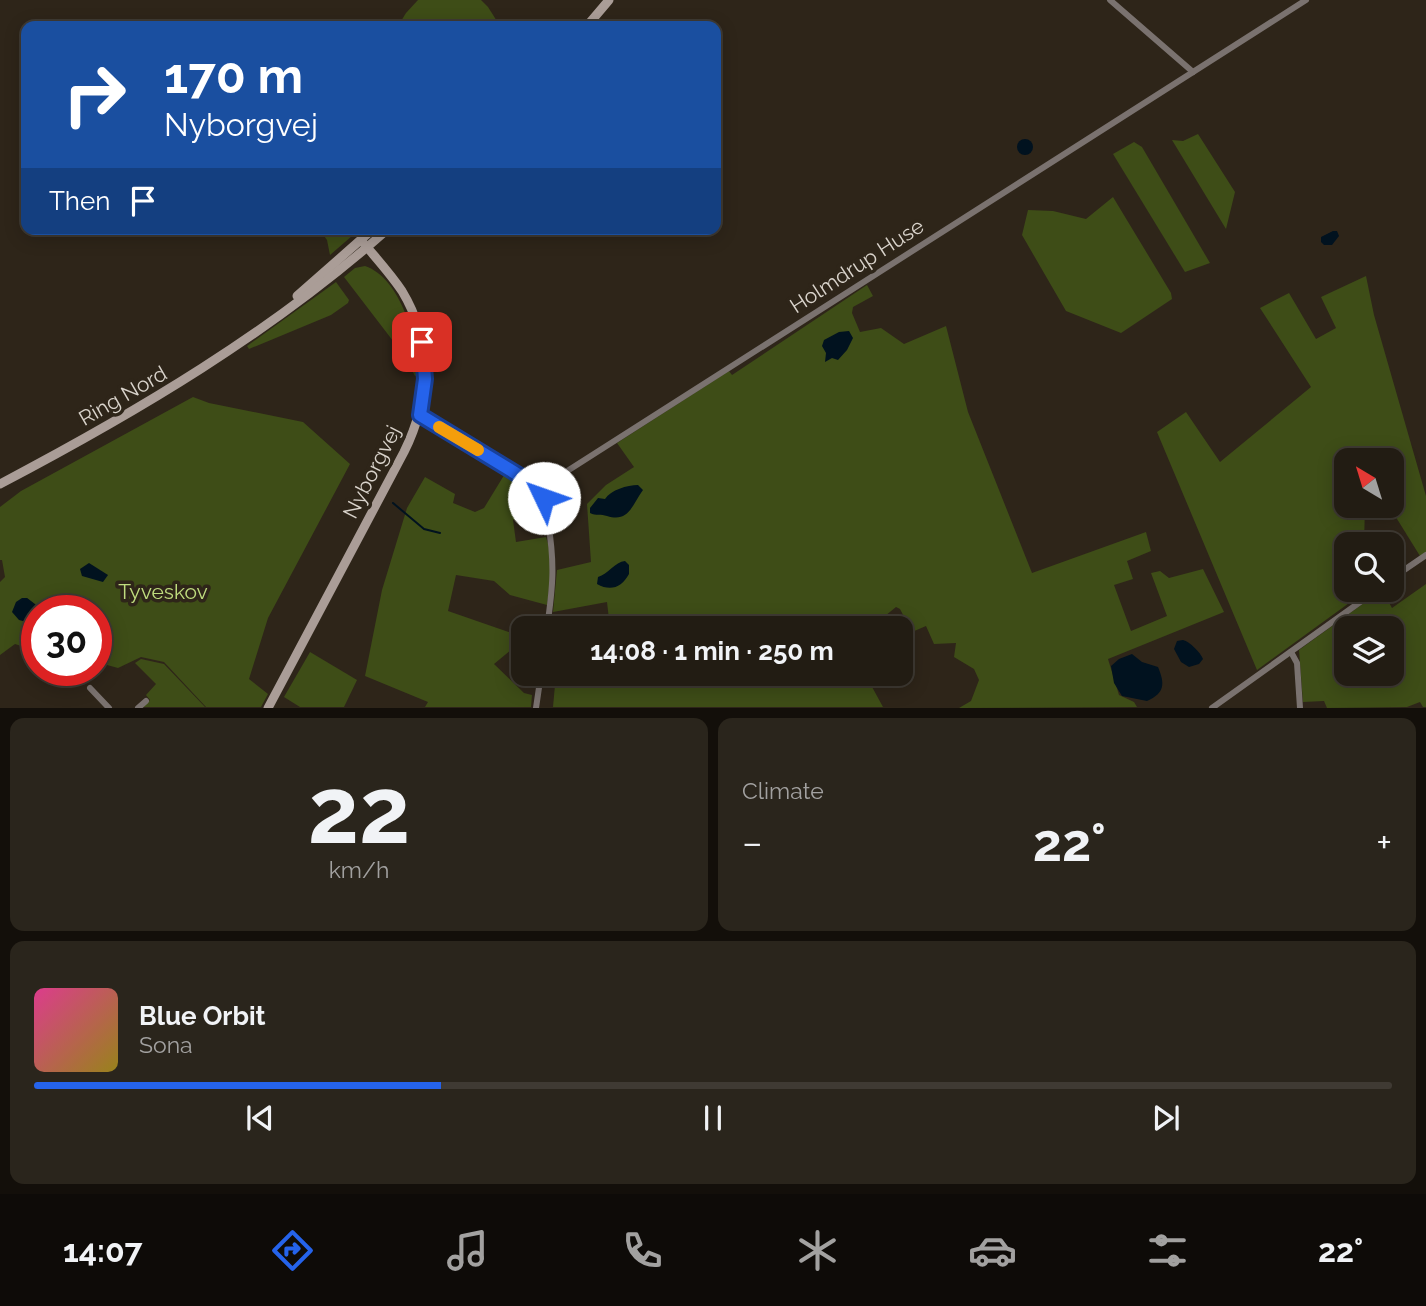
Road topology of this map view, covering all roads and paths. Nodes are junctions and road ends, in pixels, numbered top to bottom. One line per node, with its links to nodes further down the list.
1 (609, 0): 4 (main road)
2 (1110, 0): 5 (street)
3 (1306, 0): 5 (street, Holmdrup Huse)
4 (591, 21)
5 (1193, 72): 11 (street, Holmdrup Huse)
6 (369, 235): 8 (main road)
7 (378, 235): 8 (main road)
8 (364, 244): 9 (main road, Nyborgvej); 10 (main road, Ring Nord)
9 (420, 415): 11 (street); 22 (main road, Nyborgvej)
10 (0, 484)
11 (539, 489): 15 (street)
12 (1426, 555): 13 (street)
13 (1404, 570)
14 (1361, 602): 16 (street)
15 (549, 616)
16 (1292, 652): 24 (street); 25 (street)
17 (539, 686): 23 (street)
18 (90, 688): 20 (street)
19 (146, 701): 21 (street)
20 (109, 708)
21 (138, 708)
22 (268, 708)
23 (536, 708)
24 (1212, 708)
25 (1300, 708)

